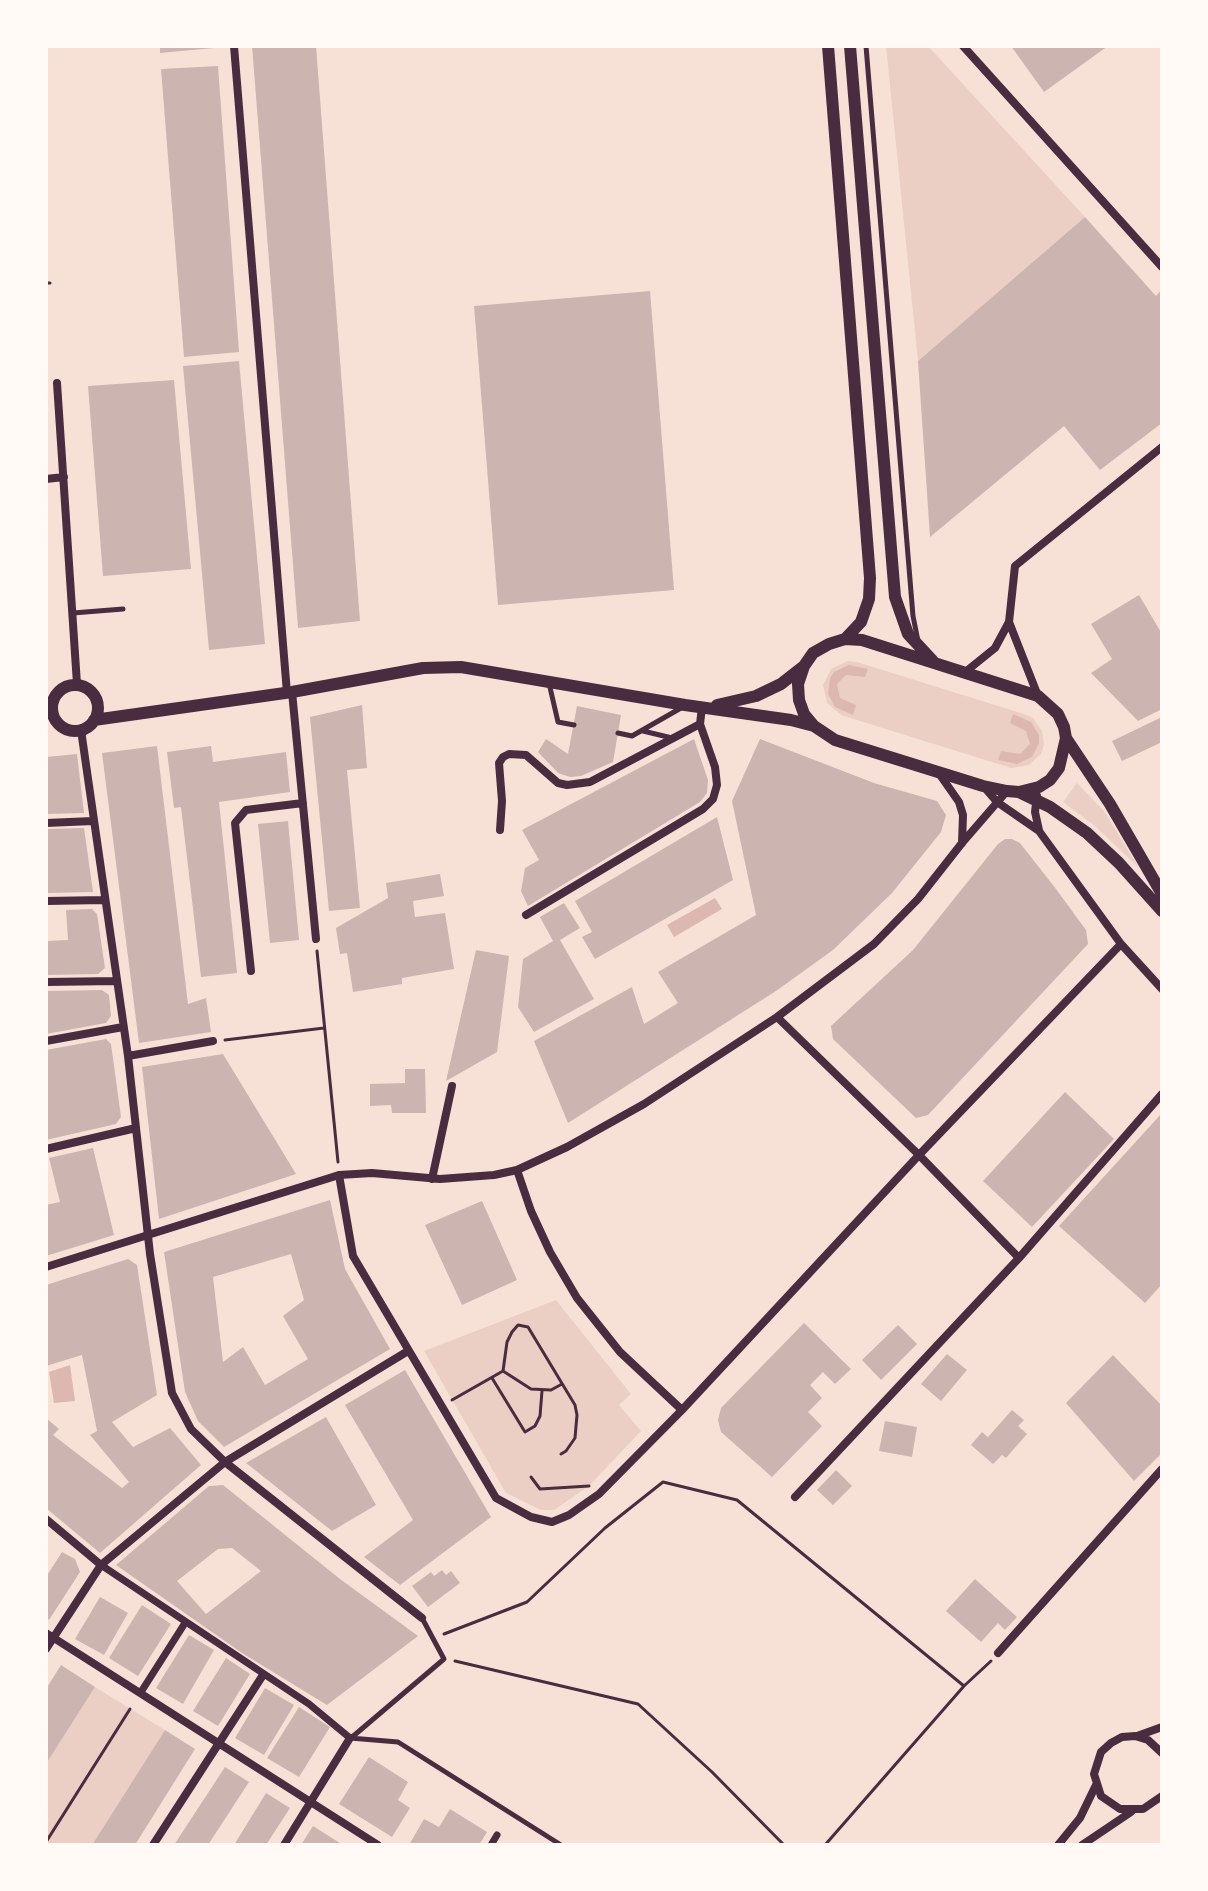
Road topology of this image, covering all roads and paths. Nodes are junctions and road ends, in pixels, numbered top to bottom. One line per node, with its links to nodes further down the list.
1 (234, 46): 21 (street)
2 (828, 46): 14 (street)
3 (850, 46): 15 (street)
4 (866, 46): 15 (lane)
5 (963, 46): 6 (street)
6 (1162, 267)
7 (57, 383): 9 (street)
8 (1162, 447): 13 (street)
9 (64, 477): 10 (street); 12 (street)
10 (46, 479)
11 (123, 609): 12 (lane)
12 (73, 613): 20 (street)
13 (1009, 622): 18 (street); 22 (street)
14 (845, 639): 16 (street); 17 (street)
15 (918, 645): 16 (street)
16 (935, 663): 18 (street)
17 (804, 666): 24 (street); 29 (street)
18 (964, 673): 22 (street)
19 (549, 682): 21 (street); 23 (street); 28 (lane)
20 (77, 684): 25 (street); 26 (street)
21 (290, 693): 25 (street); 40 (street)
22 (1038, 696): 34 (street)
23 (685, 705): 24 (street); 31 (lane)
24 (702, 707): 27 (street); 29 (street)
25 (94, 720): 30 (street)
26 (51, 723): 30 (street)
27 (700, 724): 33 (street); 50 (street)
28 (574, 725)
29 (814, 726): 35 (street)
30 (81, 730): 41 (street)
31 (642, 730): 32 (lane); 33 (lane)
32 (618, 733)
33 (673, 738): 43 (street)
34 (1066, 738): 38 (street); 46 (street)
35 (937, 771): 36 (street); 45 (street)
36 (983, 786): 37 (street); 39 (street)
37 (1013, 791): 38 (street); 39 (street)
38 (1037, 793): 44 (street); 49 (street)
39 (997, 802): 44 (street); 45 (street)
40 (303, 803): 51 (street); 53 (street)
41 (93, 821): 42 (street); 47 (street)
42 (46, 823)
43 (500, 830)
44 (1039, 831): 52 (street)
45 (962, 843): 57 (street)
46 (1162, 894)
47 (104, 900): 48 (street); 54 (street)
48 (46, 901)
49 (1162, 911)
50 (526, 915)
51 (316, 939): 59 (path)
52 (1121, 944): 56 (street); 67 (street)
53 (251, 971)
54 (116, 981): 55 (street); 58 (street)
55 (46, 982)
56 (1162, 989)
57 (777, 1017): 67 (street); 68 (street)
58 (123, 1027): 60 (street); 62 (street)
59 (324, 1028): 61 (path); 69 (path)
60 (46, 1041)
61 (213, 1041): 62 (street)
62 (128, 1056): 65 (street)
63 (452, 1086): 70 (street)
64 (1162, 1094): 72 (street)
65 (136, 1128): 66 (street); 71 (street)
66 (46, 1149)
67 (919, 1155): 72 (street); 80 (street)
68 (517, 1170): 70 (street); 80 (street)
69 (339, 1175): 70 (street); 71 (street); 74 (street)
70 (432, 1179)
71 (148, 1236): 73 (street); 82 (street)
72 (1019, 1258): 86 (street)
73 (46, 1267)
74 (408, 1351): 80 (street); 82 (street)
75 (503, 1371): 76 (path); 77 (path); 78 (path)
76 (492, 1377): 78 (path); 79 (path)
77 (562, 1384): 78 (path); 81 (path)
78 (542, 1391)
79 (452, 1400)
80 (682, 1410)
81 (561, 1454)
82 (225, 1462): 88 (street); 89 (street)
83 (1162, 1469): 94 (street)
84 (531, 1477): 85 (path)
85 (589, 1486)
86 (795, 1497)
87 (46, 1519): 88 (street)
88 (101, 1565): 90 (street); 91 (street)
89 (422, 1618): 92 (lane)
90 (185, 1623): 96 (street); 98 (street)
91 (50, 1635): 93 (street); 98 (street)
92 (433, 1638): 95 (lane); 97 (path)
93 (46, 1649)
94 (998, 1653): 97 (path)
95 (444, 1659): 102 (lane); 116 (path)
96 (263, 1675): 102 (street); 103 (street)
97 (964, 1686): 117 (path)
98 (141, 1692): 103 (street)
99 (130, 1709): 110 (path)
100 (1162, 1727): 101 (street)
101 (1135, 1736): 104 (street); 105 (street)
102 (350, 1738): 107 (street); 115 (lane)
103 (219, 1743): 107 (street); 111 (street)
104 (1162, 1753)
105 (1096, 1785): 108 (street); 118 (street)
106 (1162, 1796): 108 (street)
107 (311, 1801): 112 (street); 113 (street)
108 (1132, 1811): 119 (street)
109 (497, 1835): 114 (street)
110 (46, 1842)
111 (153, 1845)
112 (284, 1845)
113 (378, 1845)
114 (491, 1845)
115 (561, 1845)
116 (784, 1845)
117 (825, 1845)
118 (1058, 1845)
119 (1082, 1845)

